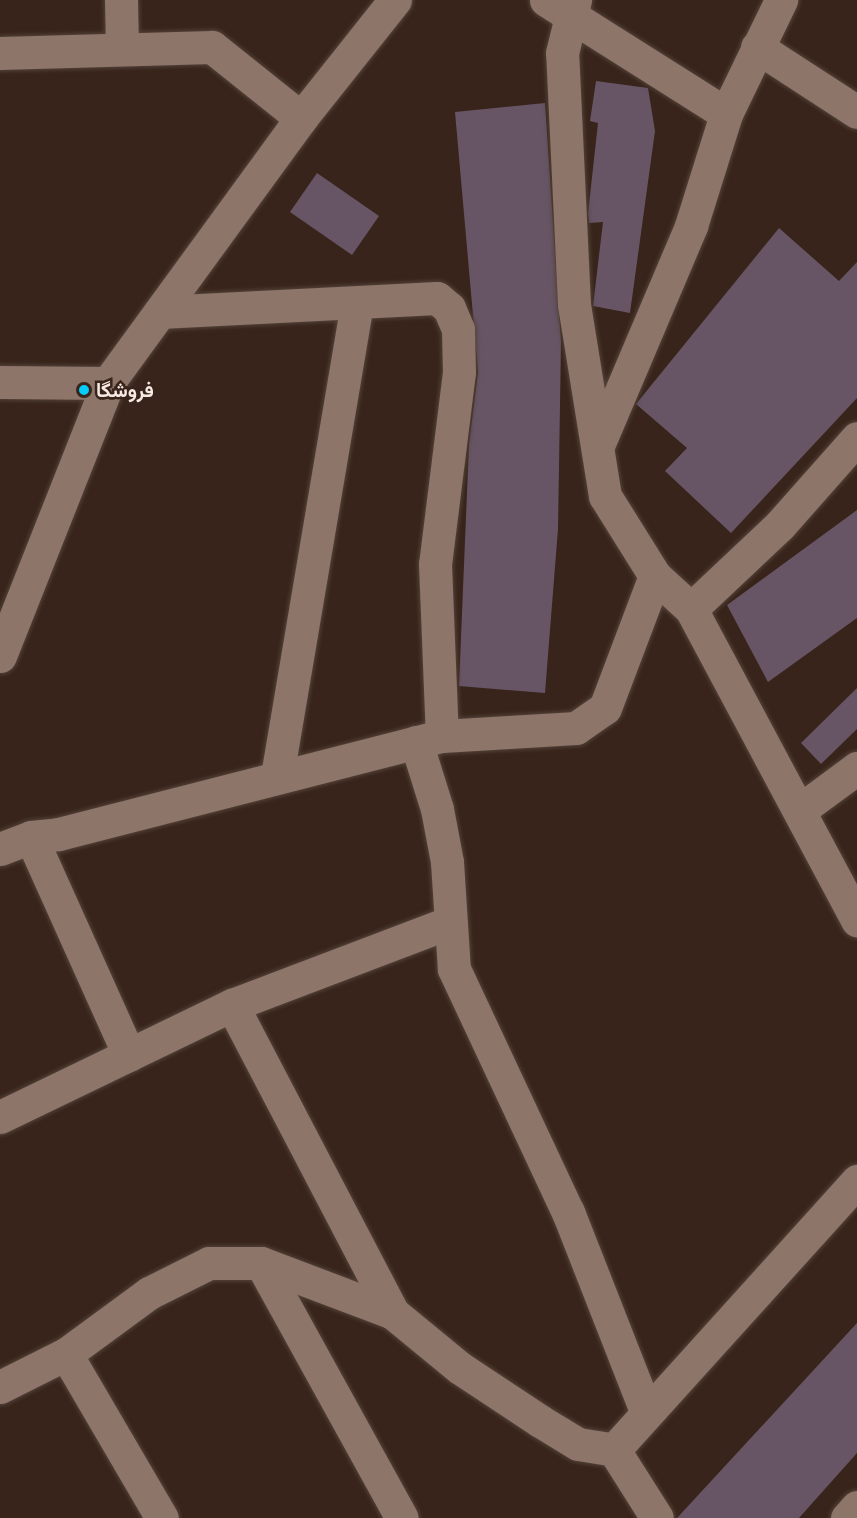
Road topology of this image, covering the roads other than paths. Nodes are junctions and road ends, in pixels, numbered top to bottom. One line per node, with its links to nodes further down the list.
1 (121, 0): 5 (street)
2 (395, 0): 10 (street)
3 (781, 0): 6 (street)
4 (563, 4): 9 (street); 16 (street)
5 (122, 47): 7 (street); 10 (street)
6 (757, 47): 8 (street); 9 (street)
7 (0, 53)
8 (857, 112)
9 (726, 114): 16 (street)
10 (302, 118): 12 (street)
11 (357, 304): 12 (street); 22 (street); 24 (street)
12 (160, 312): 14 (street)
13 (0, 382): 14 (street)
14 (108, 383): 21 (street)
15 (857, 438): 18 (street)
16 (599, 443): 19 (street)
17 (857, 472): 18 (street)
18 (780, 525): 20 (street)
19 (655, 576): 20 (street); 22 (street)
20 (691, 609): 25 (street)
21 (0, 656)
22 (429, 739): 24 (street); 29 (street)
23 (857, 768): 25 (street)
24 (277, 776): 26 (street)
25 (800, 810): 28 (street)
26 (31, 837): 27 (street); 31 (street)
27 (0, 849)
28 (857, 920)
29 (448, 923): 30 (street); 38 (street)
30 (232, 1005): 31 (street); 35 (street)
31 (129, 1055): 32 (street)
32 (0, 1117)
33 (857, 1181): 38 (street)
34 (261, 1263): 35 (street); 36 (street); 42 (street)
35 (393, 1313): 39 (street)
36 (66, 1354): 37 (street); 41 (street)
37 (0, 1387)
38 (646, 1411): 39 (street)
39 (614, 1450): 43 (street)
40 (857, 1507): 44 (street)
41 (162, 1518)
42 (402, 1518)
43 (657, 1518)
44 (847, 1518)

